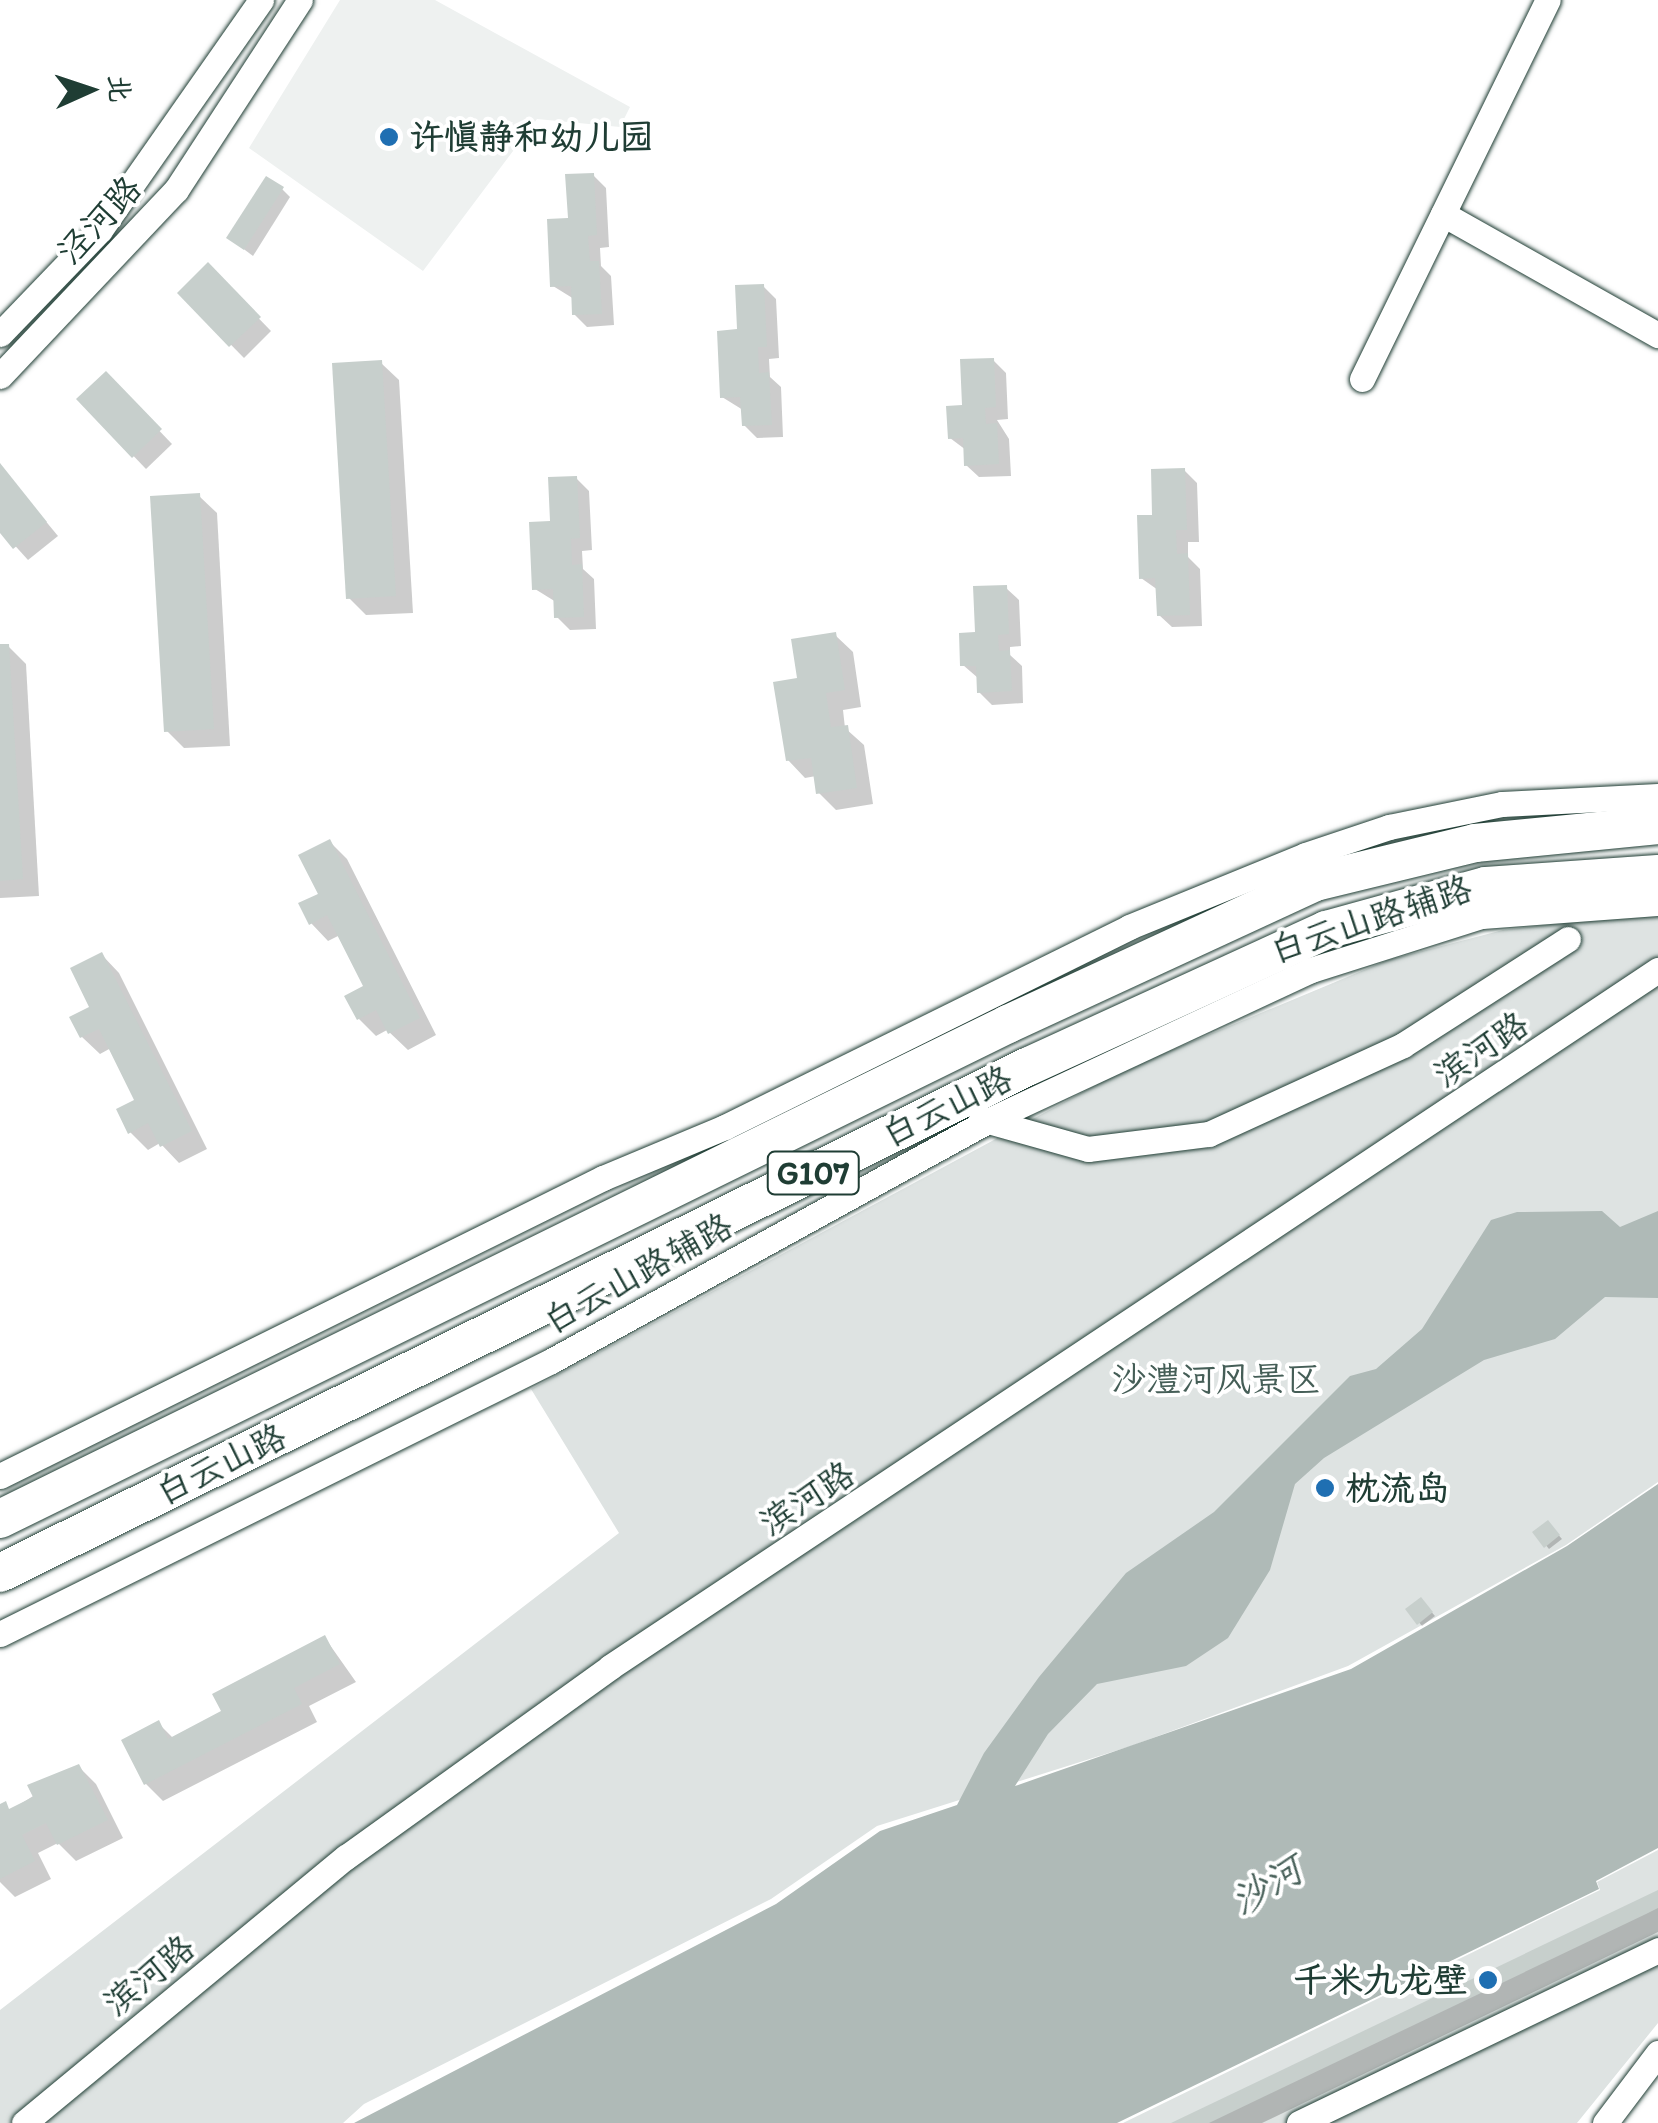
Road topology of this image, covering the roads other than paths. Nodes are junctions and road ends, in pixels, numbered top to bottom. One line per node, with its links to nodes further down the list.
1 (261, 0): 5 (street, 泾河路)
2 (300, 0): 7 (street, 泾河路)
3 (1548, 0): 4 (street)
4 (1443, 214): 6 (street); 8 (street)
5 (0, 334)
6 (1658, 334)
7 (0, 376)
8 (1362, 380)
9 (1658, 796): 17 (street)
10 (1658, 825): 18 (highway, 白云山路 / G107)
11 (1658, 874): 15 (highway, 白云山路 / G107)
12 (1658, 903): 16 (street, 白云山路辅路)
13 (1568, 939): 16 (street)
14 (1658, 970): 23 (street, 滨河路)
15 (943, 1108): 16 (street); 19 (highway, 白云山路 / G107)
16 (987, 1121): 20 (street, 白云山路辅路)
17 (0, 1476)
18 (0, 1519)
19 (0, 1574)
20 (0, 1634)
21 (1658, 1950): 24 (street)
22 (1658, 2053): 25 (street)
23 (24, 2123)
24 (1299, 2123)
25 (1605, 2123)

